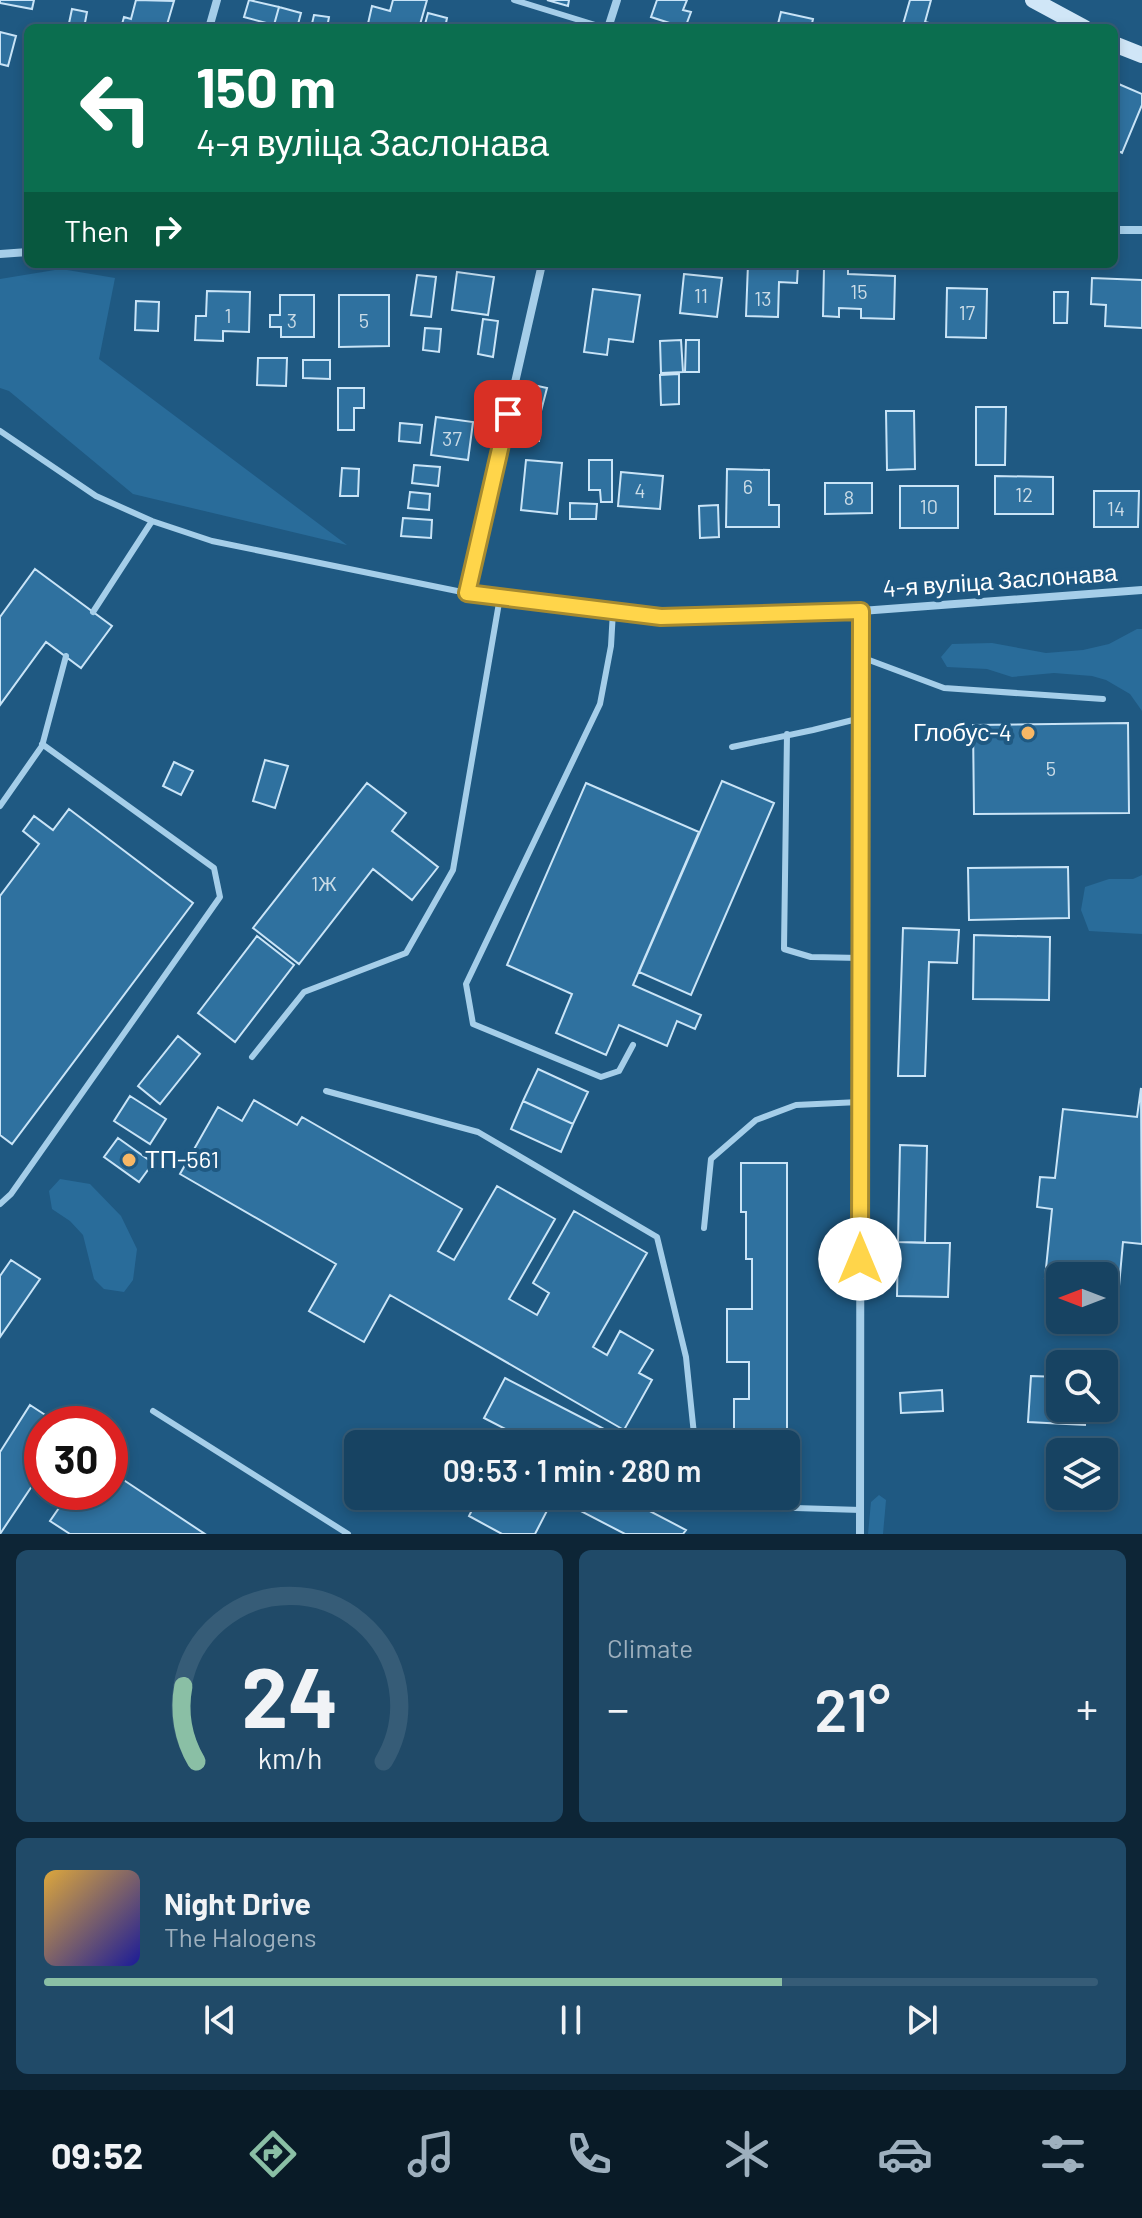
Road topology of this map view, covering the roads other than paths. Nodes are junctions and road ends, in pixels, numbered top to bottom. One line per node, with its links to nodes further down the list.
1 (217, 0): 5 (street)
2 (514, 0): 6 (lane)
3 (617, 0): 7 (street)
4 (1033, 0): 8 (main road)
5 (210, 24)
6 (593, 24)
7 (608, 24)
8 (1078, 24)
9 (1118, 46): 10 (main road)
10 (1142, 55)
11 (1118, 230): 12 (street)
12 (1142, 230)
13 (24, 252): 14 (street)
14 (0, 254)
15 (541, 268): 19 (street)
16 (0, 431): 17 (lane)
17 (152, 521): 19 (lane); 23 (lane)
18 (1142, 590): 22 (street, 4-я вуліца Заслонава)
19 (467, 593): 20 (street, 4-я вуліца Заслонава)
20 (500, 597): 21 (street, 4-я вуліца Заслонава); 34 (lane)
21 (613, 611): 22 (street, 4-я вуліца Заслонава); 33 (lane)
22 (861, 611): 25 (street, 4-я вуліца Заслонава)
23 (93, 612)
24 (66, 656): 29 (lane)
25 (861, 657): 26 (lane); 27 (street, 4-я вуліца Заслонава)
26 (1103, 699)
27 (861, 718): 28 (lane); 32 (street, 4-я вуліца Заслонава)
28 (787, 734): 30 (lane); 32 (lane)
29 (42, 744): 31 (lane); 37 (lane)
30 (732, 747)
31 (0, 806)
32 (860, 958): 36 (street, 4-я вуліца Заслонава)
33 (633, 1045)
34 (252, 1057)
35 (326, 1091): 40 (lane)
36 (859, 1102): 38 (lane); 42 (street, 4-я вуліца Заслонава)
37 (0, 1204)
38 (704, 1228)
39 (153, 1411): 43 (lane)
40 (694, 1430)
41 (800, 1508): 42 (lane)
42 (861, 1510): 44 (street, 4-я вуліца Заслонава)
43 (348, 1534)
44 (860, 1534)

